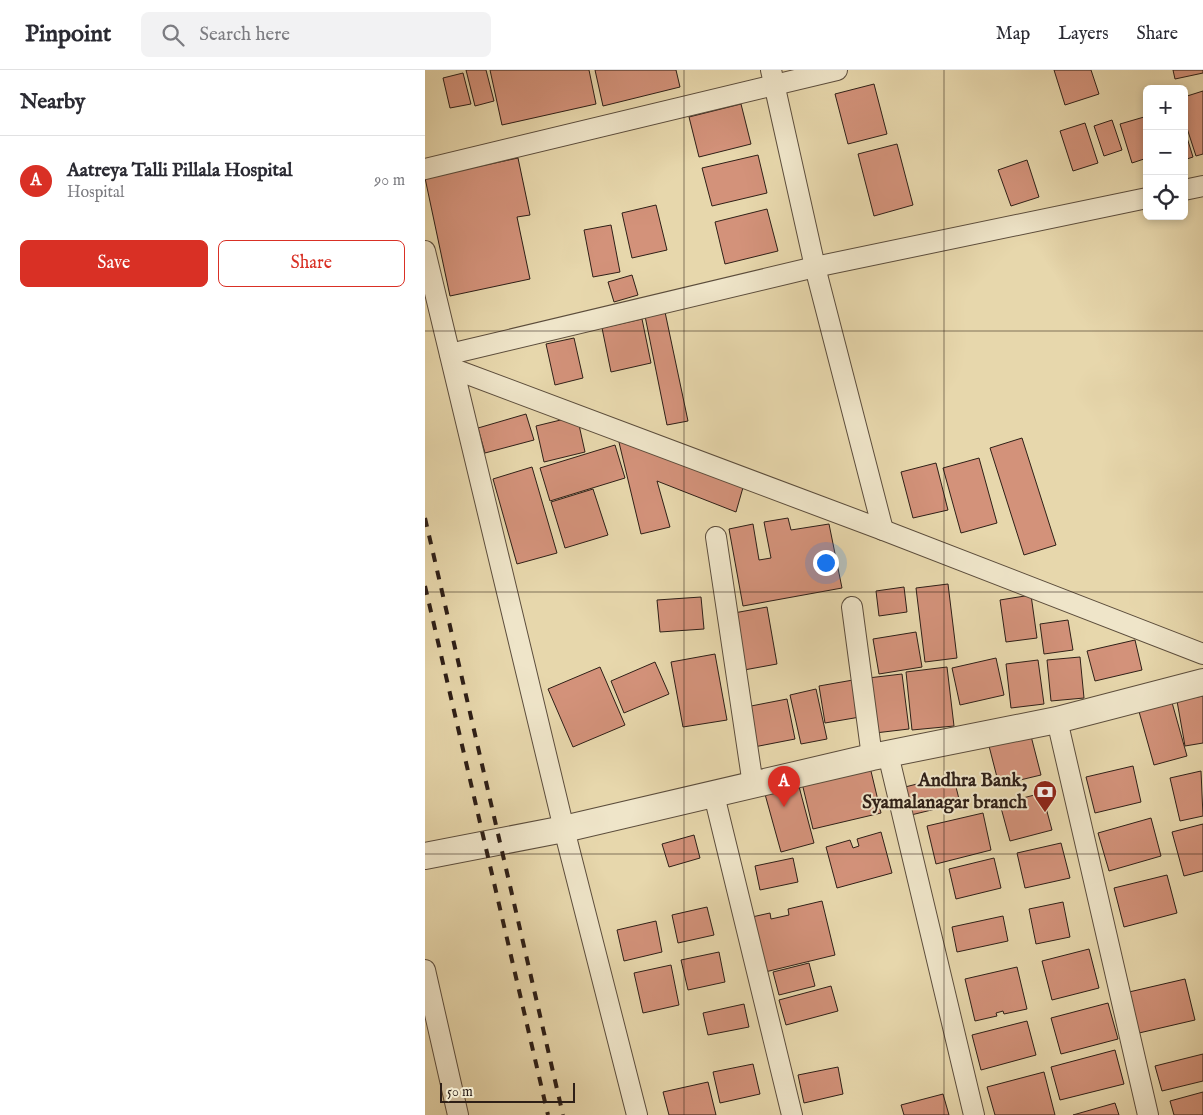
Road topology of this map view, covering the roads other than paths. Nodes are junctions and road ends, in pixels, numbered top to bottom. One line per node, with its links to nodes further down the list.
1 (837, 70): 2 (street)
2 (773, 78): 3 (street); 8 (street)
3 (425, 169)
4 (1203, 186): 5 (street)
5 (1188, 189)
6 (1143, 199): 8 (street)
7 (425, 251): 9 (street)
8 (815, 268): 9 (street); 10 (street)
9 (452, 361): 10 (street); 19 (street)
10 (883, 530): 13 (street)
11 (716, 537): 17 (street)
12 (852, 607): 16 (street)
13 (1203, 654)
14 (1203, 682): 15 (street)
15 (1057, 720): 16 (street); 26 (street)
16 (880, 755): 17 (street); 25 (street)
17 (753, 785): 18 (street)
18 (714, 795): 19 (street); 24 (street)
19 (564, 829): 20 (street); 23 (street)
20 (425, 856)
21 (425, 970): 22 (street)
22 (457, 1115)
23 (637, 1115)
24 (792, 1115)
25 (974, 1115)
26 (1148, 1115)

